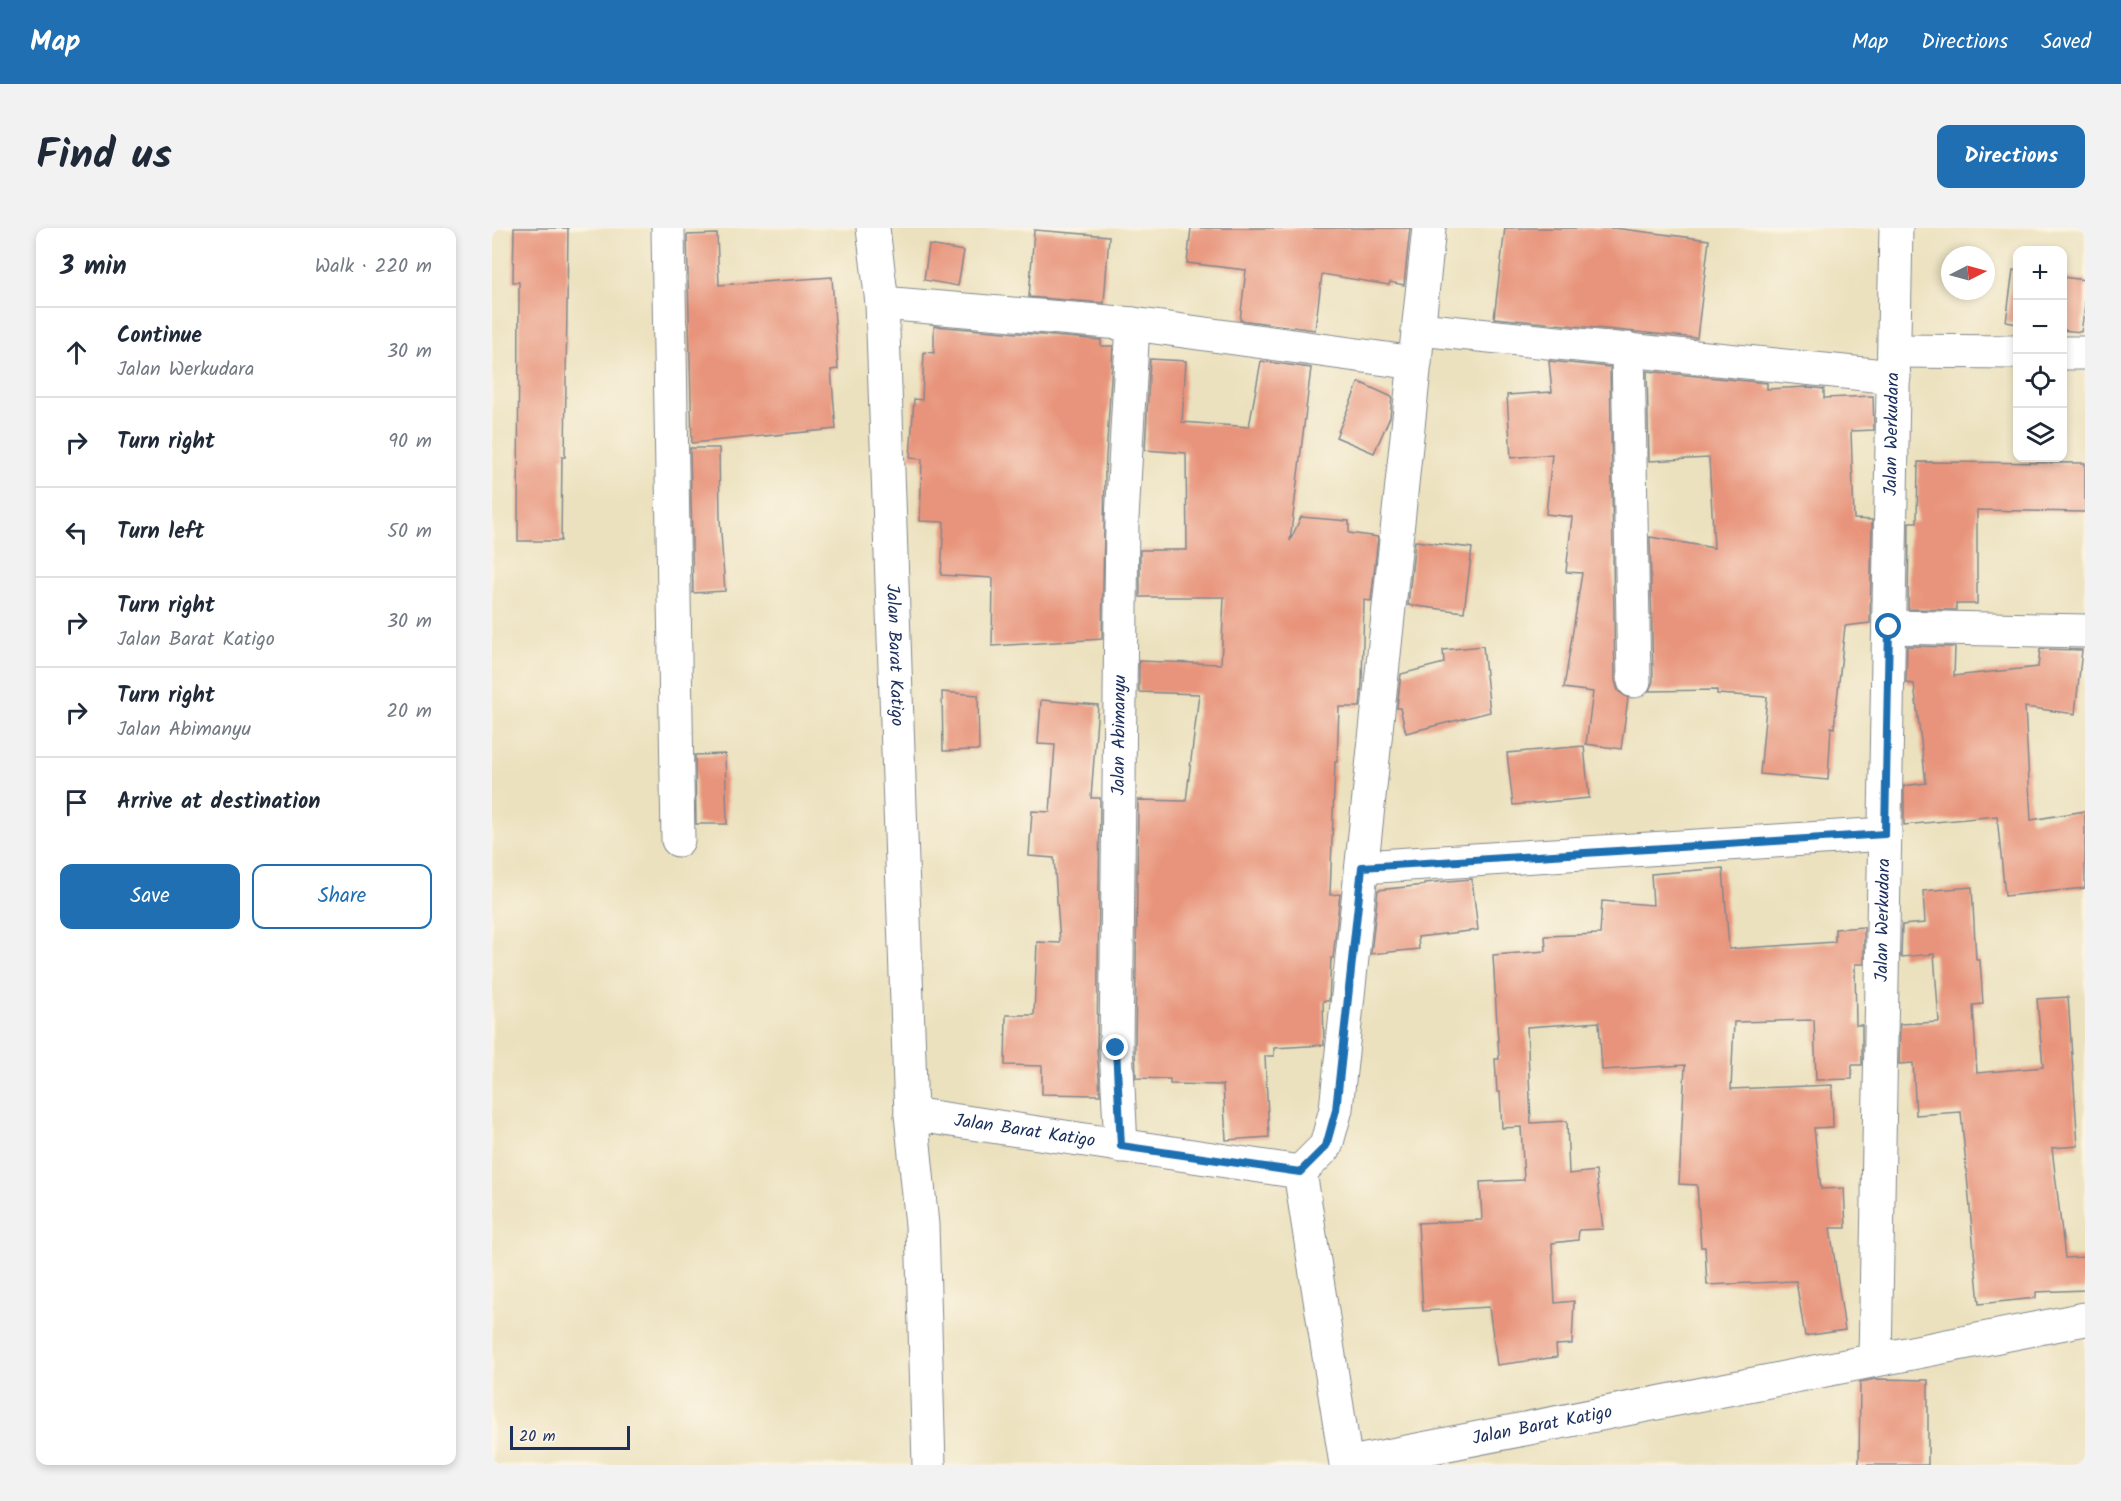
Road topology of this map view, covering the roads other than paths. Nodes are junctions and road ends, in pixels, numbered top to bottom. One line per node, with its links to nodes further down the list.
1 (668, 228): 18 (street)
2 (873, 228): 5 (street, Jalan Barat Katigo)
3 (1429, 228): 7 (street)
4 (1896, 228): 13 (street, Jalan Werkudara)
5 (882, 303): 6 (street); 20 (street, Jalan Barat Katigo)
6 (1133, 324): 12 (street); 21 (street, Jalan Abimanyu)
7 (1419, 329): 8 (street); 12 (street)
8 (1628, 350): 13 (street); 16 (street)
9 (2013, 352): 13 (street)
10 (2067, 352): 11 (street)
11 (2085, 353)
12 (1415, 363): 19 (street)
13 (1894, 364): 14 (street, Jalan Werkudara)
14 (1889, 627): 15 (street); 17 (street, Jalan Werkudara)
15 (2085, 631)
16 (1634, 681)
17 (1885, 834): 19 (street); 24 (street, Jalan Werkudara)
18 (678, 840)
19 (1362, 867): 22 (street)
20 (910, 1114): 21 (street, Jalan Barat Katigo); 25 (street)
21 (1121, 1146): 22 (street, Jalan Barat Katigo)
22 (1300, 1172): 26 (street, Jalan Barat Katigo)
23 (2085, 1319): 24 (street, Jalan Barat Katigo)
24 (1875, 1360): 26 (street, Jalan Barat Katigo)
25 (929, 1465)
26 (1346, 1465)

